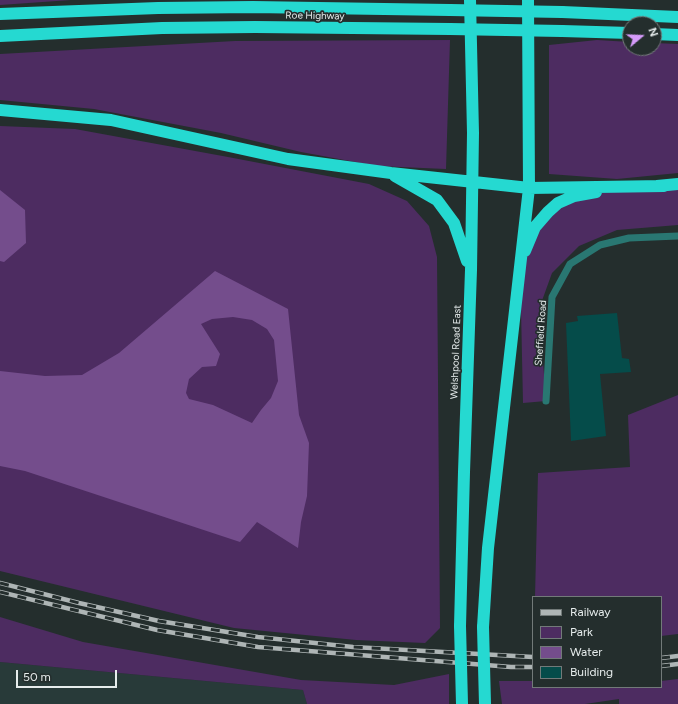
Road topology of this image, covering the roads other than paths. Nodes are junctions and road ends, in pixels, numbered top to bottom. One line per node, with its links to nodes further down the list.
1 (470, 0): 11 (highway, Welshpool Road East)
2 (528, 3): 14 (highway)
3 (0, 14): 4 (highway, Roe Highway, bridge)
4 (678, 17)
5 (622, 33): 8 (highway, Roe Highway, bridge)
6 (662, 34): 7 (highway)
7 (678, 35)
8 (0, 36)
9 (0, 110): 10 (highway)
10 (391, 173): 11 (highway); 17 (highway)
11 (472, 182): 14 (highway); 17 (highway, Welshpool Road East)
12 (678, 184): 13 (highway)
13 (664, 186): 14 (highway); 16 (highway)
14 (529, 188): 16 (highway)
15 (678, 236): 18 (lane, Sheffield Road)
16 (520, 263): 20 (highway, bridge)
17 (470, 270): 19 (highway, Welshpool Road East, bridge)
18 (546, 401)
19 (462, 704)
20 (485, 704)

